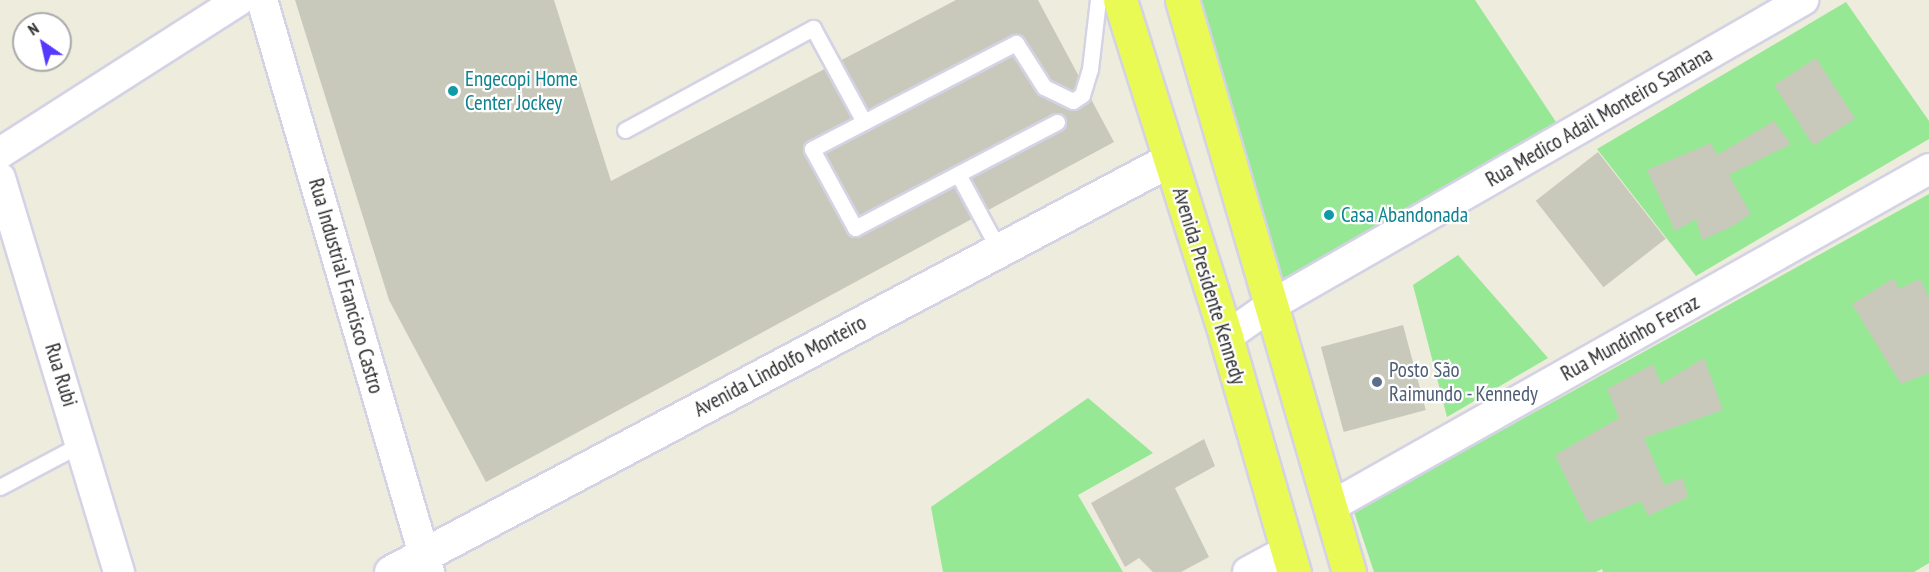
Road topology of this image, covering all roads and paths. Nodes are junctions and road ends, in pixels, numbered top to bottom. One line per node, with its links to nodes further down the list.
1 (240, 0): 10 (street)
2 (262, 0): 22 (street, Rua Industrial Francisco Castro)
3 (1098, 0): 7 (lane)
4 (1120, 0): 11 (main road, Avenida Presidente Kennedy)
5 (1182, 0): 16 (main road)
6 (1803, 0): 16 (street, Rua Medico Adail Monteiro Santana)
7 (864, 122): 9 (lane); 13 (lane)
8 (1057, 122): 13 (lane)
9 (625, 130)
10 (0, 153)
11 (1169, 160): 15 (street, Avenida Lindolfo Monteiro); 17 (main road, Avenida Presidente Kennedy)
12 (1929, 169): 20 (street, Rua Mundinho Ferraz)
13 (958, 174): 15 (lane)
14 (0, 178): 18 (street, Rua Rubi)
15 (999, 250): 22 (street, Avenida Lindolfo Monteiro)
16 (1270, 306): 17 (street, Rua Medico Adail Monteiro Santana); 20 (main road)
17 (1226, 337): 21 (main road, Avenida Presidente Kennedy)
18 (81, 444): 19 (lane); 23 (street, Rua Rubi)
19 (0, 487)
20 (1330, 507): 26 (main road)
21 (1291, 561): 25 (street)
22 (427, 563): 24 (street, Avenida Lindolfo Monteiro)
23 (119, 572)
24 (391, 572)
25 (1248, 572)
26 (1349, 572)

